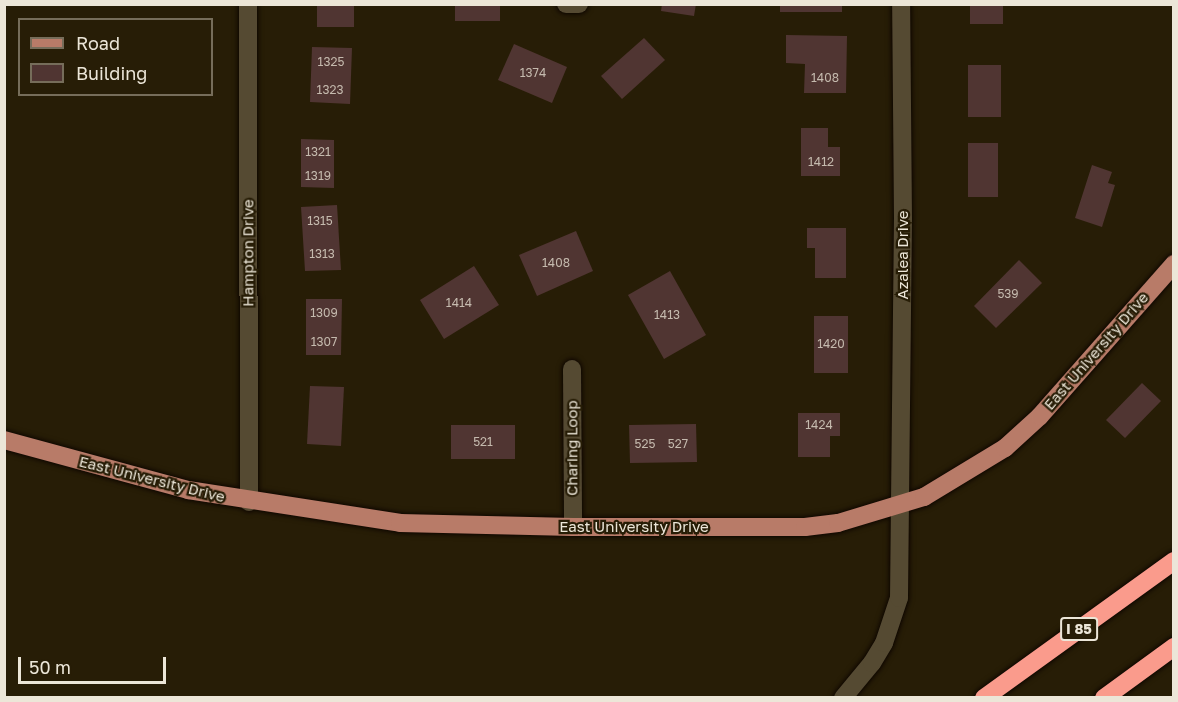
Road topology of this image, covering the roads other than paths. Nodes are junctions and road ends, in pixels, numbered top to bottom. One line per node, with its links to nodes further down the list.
1 (248, 4): 8 (street, Hampton Drive)
2 (566, 4): 3 (street)
3 (579, 4)
4 (900, 4): 9 (street, Azalea Drive)
5 (1173, 264): 9 (main road, East University Drive)
6 (572, 369): 10 (street, Charing Loop)
7 (4, 440): 8 (main road, East University Drive)
8 (249, 502): 10 (main road, East University Drive)
9 (902, 506): 10 (main road, East University Drive); 13 (street, Azalea Drive)
10 (573, 527)
11 (1173, 561): 14 (highway, I 85)
12 (1173, 647): 15 (highway)
13 (843, 698)
14 (984, 698)
15 (1104, 698)

